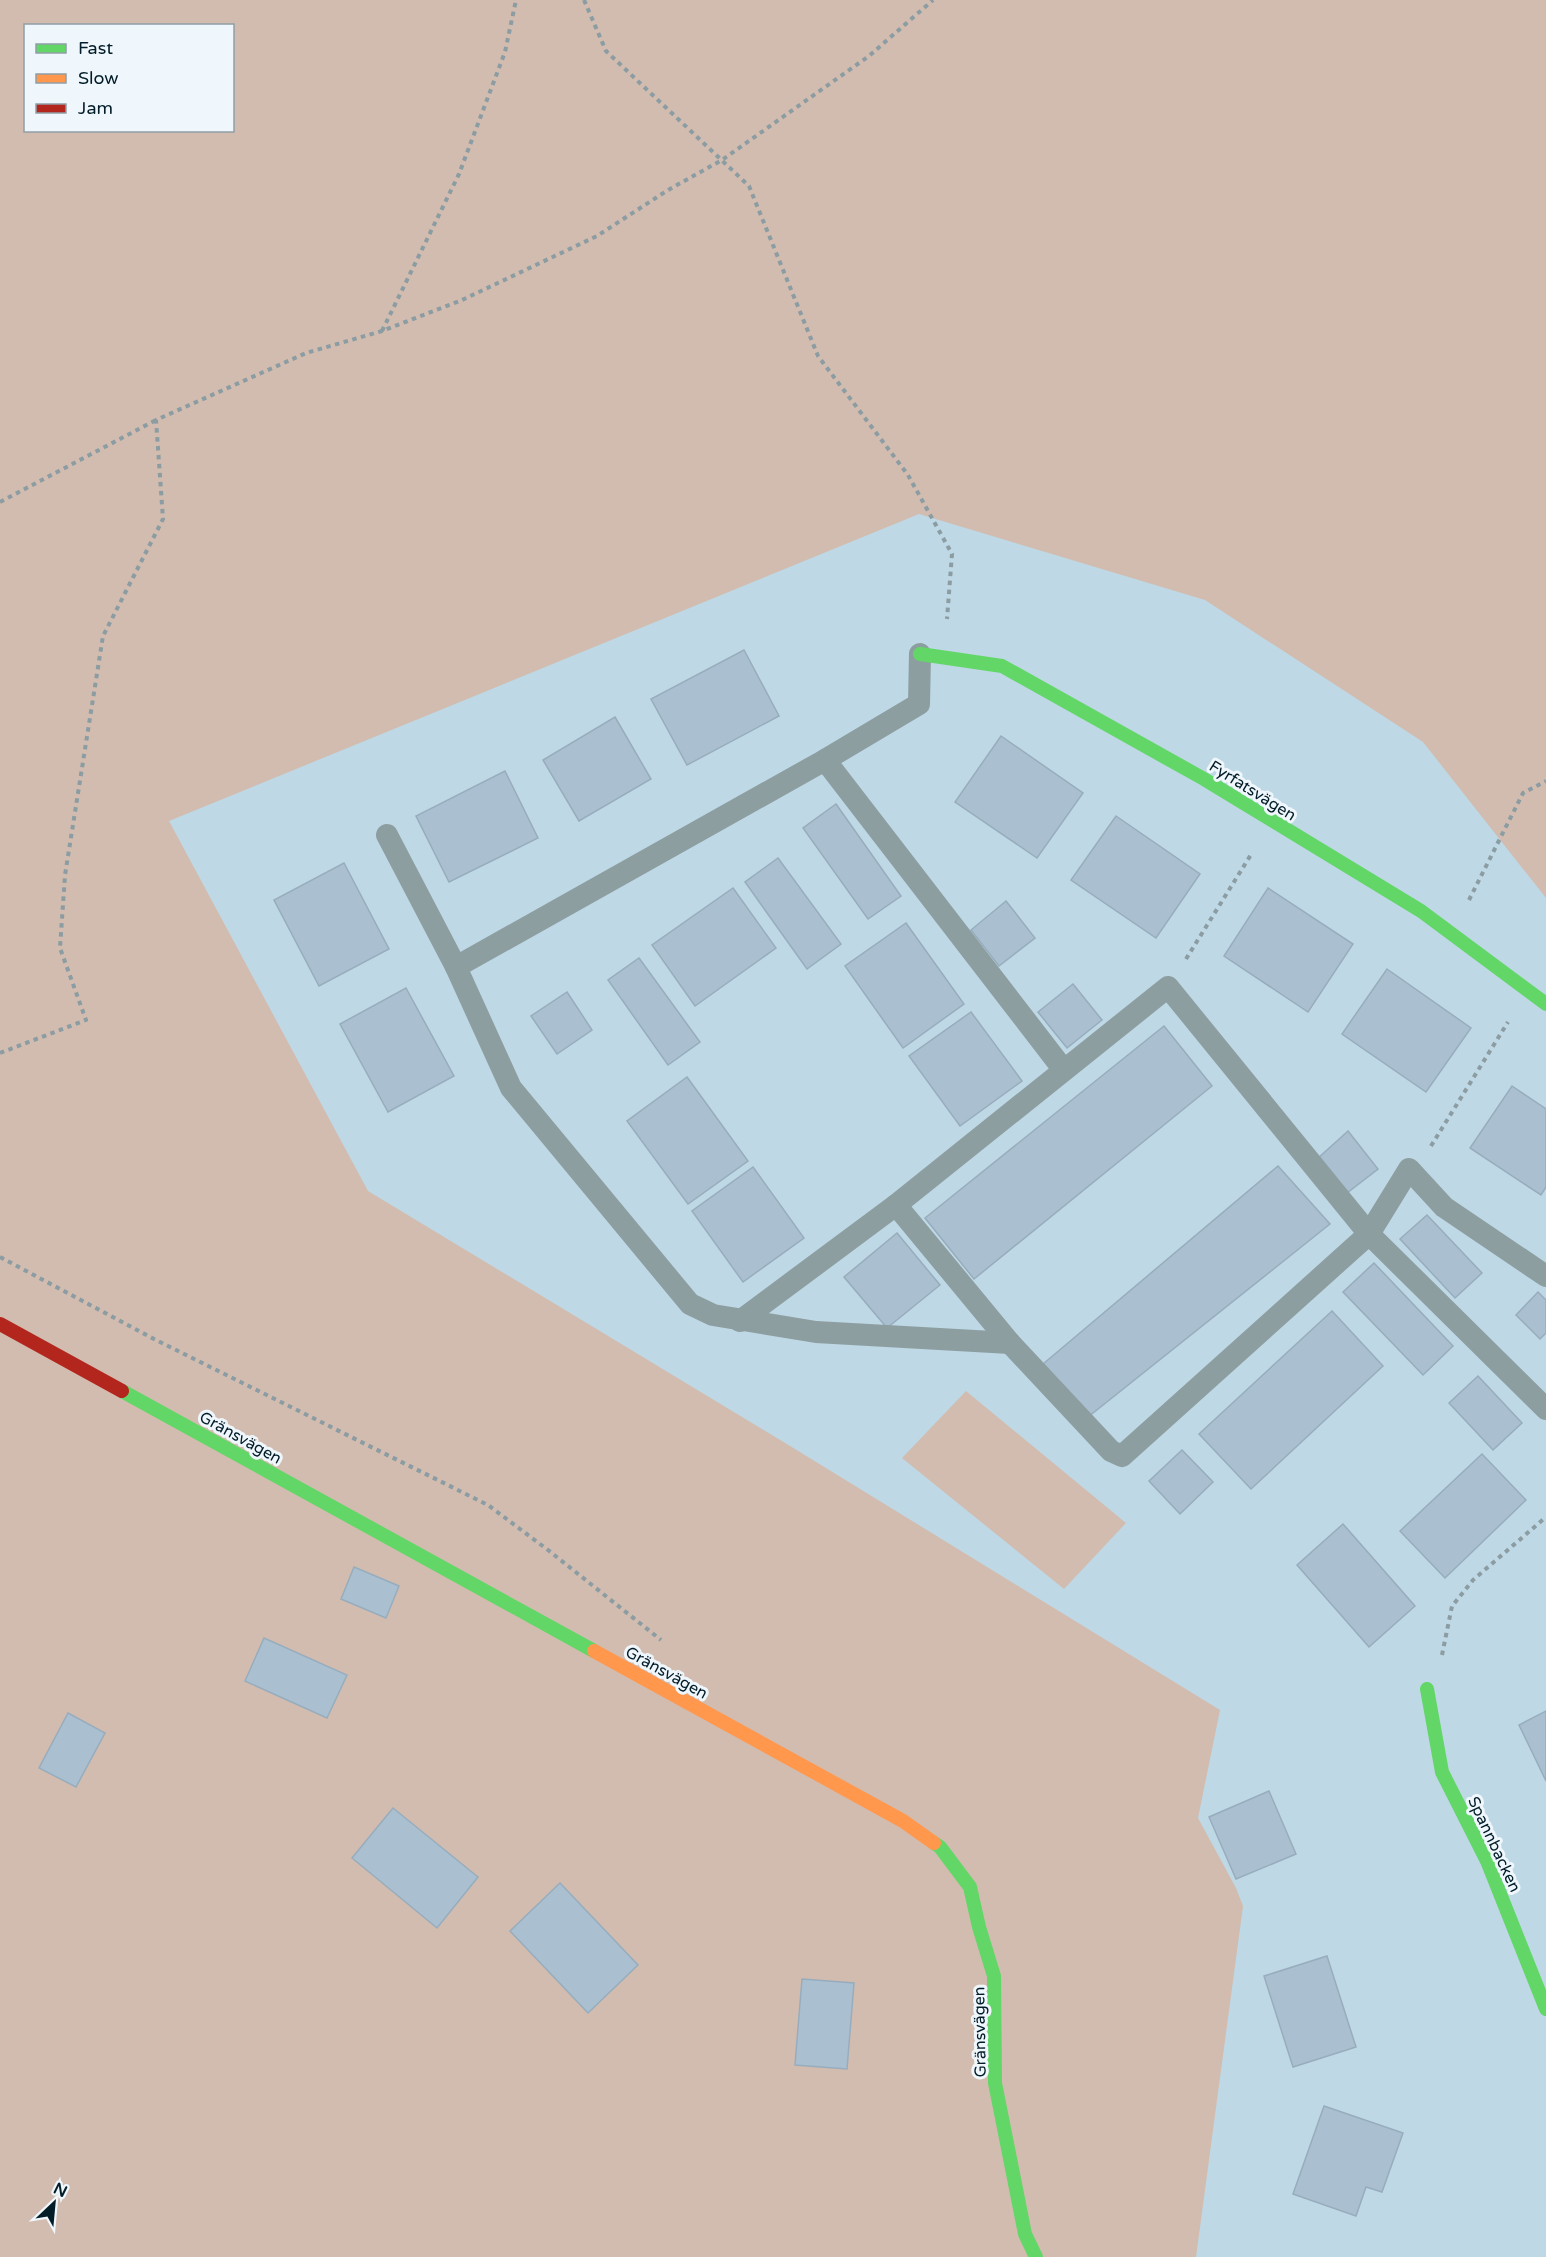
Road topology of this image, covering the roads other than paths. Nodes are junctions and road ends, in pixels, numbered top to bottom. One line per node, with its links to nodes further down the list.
1 (920, 654): 2 (lane); 5 (street, Fyrfatsvägen)
2 (825, 760): 4 (lane); 6 (lane)
3 (387, 835): 4 (lane)
4 (456, 967): 10 (lane)
5 (1546, 1004)
6 (1063, 1069): 7 (lane); 8 (lane)
7 (896, 1205): 10 (lane); 12 (lane)
8 (1369, 1234): 9 (lane); 12 (lane); 13 (lane)
9 (1546, 1276)
10 (740, 1321): 12 (lane)
11 (0, 1324): 16 (street, Gränsvägen)
12 (1010, 1343)
13 (1546, 1409)
14 (1427, 1689): 15 (street, Spannbacken)
15 (1546, 2009)
16 (1036, 2257)

